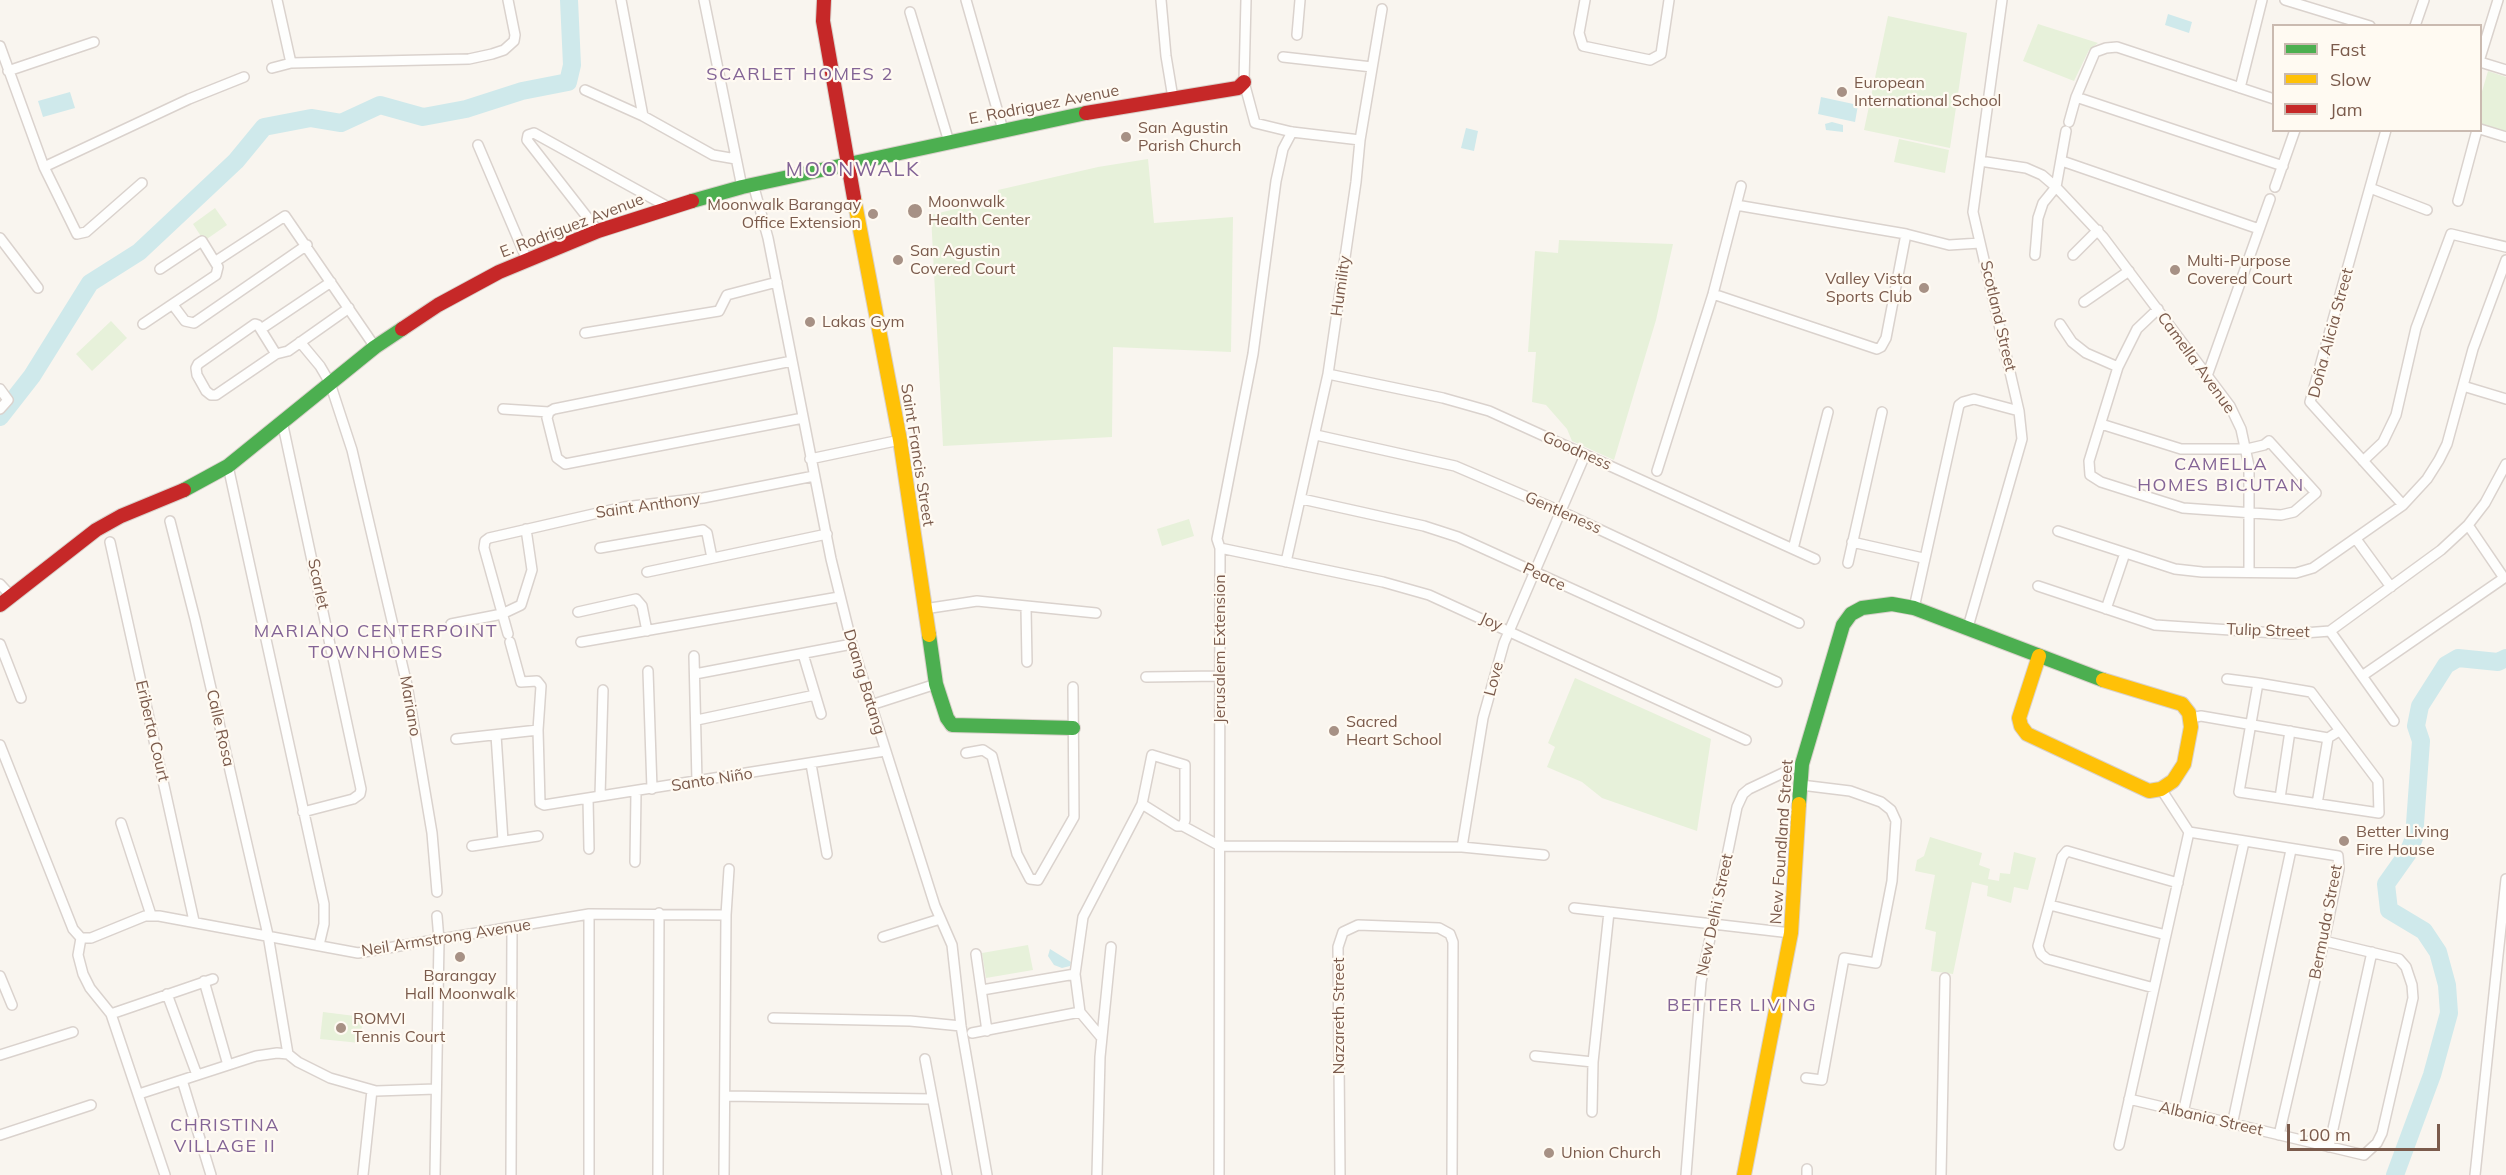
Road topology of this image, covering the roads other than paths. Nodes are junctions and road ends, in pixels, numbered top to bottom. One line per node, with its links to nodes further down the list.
1 (277, 0): 27 (street)
2 (508, 0): 27 (street)
3 (621, 0): 39 (street)
4 (704, 0): 50 (street, Daang Batang)
5 (824, 0): 53 (street, Saint Francis Street)
6 (966, 0): 40 (street)
7 (1161, 0): 37 (street)
8 (1246, 0): 33 (street)
9 (1300, 0): 21 (street)
10 (1585, 0): 11 (street)
11 (1669, 0)
12 (2002, 0): 51 (street, Scotland Street)
13 (2262, 0): 34 (street)
14 (2285, 0): 19 (street)
15 (2424, 0): 20 (street)
16 (2498, 0): 24 (street)
17 (1382, 9): 28 (street, Humility)
18 (910, 12): 48 (street)
19 (2363, 24)
20 (2416, 24)
21 (1297, 35)
22 (94, 42): 31 (street)
23 (0, 46): 31 (street)
24 (2482, 56)
25 (1283, 57): 28 (street)
26 (2482, 60): 30 (street)
27 (291, 63): 29 (street)
28 (1371, 67): 47 (street, Humility)
29 (272, 68)
30 (2506, 70)
31 (8, 71): 55 (street)
32 (244, 77): 55 (street)
33 (1244, 82): 37 (street, E. Rodriguez Avenue); 42 (street)
34 (2240, 88): 36 (street); 38 (street)
35 (585, 90): 39 (street)
36 (2076, 97): 52 (street); 54 (street)
37 (1173, 98): 40 (street, E. Rodriguez Avenue)
38 (2272, 98)
39 (643, 116): 50 (street)
40 (1003, 130): 48 (street, E. Rodriguez Avenue)
41 (2482, 131): 46 (street)
42 (1292, 132): 47 (street); 137 (street, Jerusalem Extension)
43 (2294, 132): 54 (street)
44 (2385, 132): 61 (street, Doña Alicia Street)
45 (2478, 132): 63 (street)
46 (2506, 137)
47 (1360, 140): 99 (street, Humility)
48 (949, 142): 53 (street, E. Rodriguez Avenue)
49 (478, 145): 77 (street)
50 (736, 159): 57 (street, Daang Batang)
51 (1980, 160): 59 (street, Camella Avenue); 72 (street, Scotland Street)
52 (2062, 161): 59 (street); 67 (street)
53 (847, 164): 57 (street, E. Rodriguez Avenue); 115 (street, Saint Francis Street)
54 (2283, 166): 60 (street)
55 (44, 167): 56 (street)
56 (142, 183)
57 (747, 186): 65 (street, E. Rodriguez Avenue); 83 (street, Daang Batang)
58 (1741, 186): 64 (street)
59 (2056, 187): 68 (street, Camella Avenue); 75 (street)
60 (2275, 187)
61 (2370, 188): 66 (street); 119 (street, Doña Alicia Street)
62 (2270, 199): 67 (street)
63 (2458, 201)
64 (1736, 205): 70 (street); 85 (street)
65 (668, 207): 69 (street, E. Rodriguez Avenue); 69 (street)
66 (2427, 210)
67 (2259, 229): 100 (street)
68 (2097, 230): 76 (street); 81 (street, Camella Avenue)
69 (598, 231): 77 (street, E. Rodriguez Avenue)
70 (1906, 234): 72 (street); 85 (street)
71 (0, 238): 84 (street)
72 (1980, 243): 107 (street, Scotland Street)
73 (307, 245): 79 (street); 82 (street); 87 (street)
74 (2506, 247): 119 (street)
75 (2035, 255)
76 (2073, 255)
77 (527, 260): 95 (street, E. Rodriguez Avenue)
78 (2506, 260): 102 (street)
79 (216, 261): 80 (street); 87 (street)
80 (160, 268)
81 (2129, 271): 86 (street); 89 (street, Camella Avenue)
82 (331, 282): 88 (street); 92 (street)
83 (777, 282): 93 (street); 97 (street, Daang Batang)
84 (38, 288)
85 (1713, 294): 122 (street)
86 (2084, 302)
87 (173, 305): 90 (street)
88 (349, 308): 94 (street); 95 (street)
89 (2158, 309): 98 (street); 100 (street, Camella Avenue)
90 (143, 324)
91 (2060, 324): 98 (street)
92 (261, 329): 96 (street); 96 (street)
93 (585, 333)
94 (300, 342): 96 (street); 101 (street, Mariano)
95 (375, 347): 101 (street, E. Rodriguez Avenue)
96 (276, 354)
97 (792, 361): 108 (street); 111 (street, Daang Batang)
98 (2118, 367): 113 (street)
99 (1328, 374): 114 (street, Humility); 117 (street, Goodness)
100 (2207, 376): 116 (street, Camella Avenue)
101 (330, 383): 112 (street, E. Rodriguez Avenue); 233 (street, Mariano)
102 (2463, 386): 104 (street); 125 (street)
103 (0, 389): 105 (street)
104 (2506, 399)
105 (0, 409)
106 (503, 409): 108 (street)
107 (2019, 411): 141 (street); 162 (street, Scotland Street)
108 (549, 412): 111 (street)
109 (1828, 412): 138 (street)
110 (1882, 412): 135 (street)
111 (803, 418): 118 (street, Daang Batang)
112 (282, 421): 121 (street, E. Rodriguez Avenue); 215 (street, Scarlet)
113 (2101, 424): 116 (street); 127 (street)
114 (1316, 435): 124 (street, Humility); 126 (street, Gentleness)
115 (900, 440): 118 (street); 155 (street, Saint Francis Street)
116 (2247, 449): 127 (street, Camella Avenue); 127 (street)
117 (1585, 454): 126 (street, Love); 138 (street, Goodness)
118 (810, 459): 123 (street, Daang Batang)
119 (2363, 461): 125 (street, Doña Alicia Street)
120 (2506, 464): 129 (street, Tulip Street)
121 (228, 466): 152 (street, E. Rodriguez Avenue); 215 (street)
122 (1658, 471)
123 (814, 476): 130 (street, Saint Anthony); 132 (street, Daang Batang)
124 (1302, 499): 143 (street, Humility); 146 (street, Peace)
125 (2403, 505): 133 (street)
126 (1560, 511): 146 (street, Love); 160 (street, Gentleness)
127 (2251, 513): 147 (street, Camella Avenue)
128 (170, 521): 247 (street, Calle Rosa)
129 (2468, 525): 150 (street, Tulip Street); 176 (street)
130 (526, 529): 159 (street); 159 (street, Saint Anthony)
131 (2058, 531): 139 (street)
132 (826, 534): 140 (street); 151 (street, Daang Batang)
133 (2356, 538): 147 (street); 150 (street)
134 (110, 542): 243 (street, Eriberta Court)
135 (1852, 542): 141 (street); 144 (street)
136 (600, 548): 140 (street)
137 (1220, 548): 143 (street, Joy); 175 (street, Jerusalem Extension)
138 (1793, 549): 142 (street, Goodness)
139 (2125, 553): 147 (street); 156 (street)
140 (712, 558): 145 (street)
141 (1923, 558): 154 (street)
142 (1815, 560)
143 (1287, 562): 163 (street, Joy)
144 (1848, 563)
145 (646, 572)
146 (1534, 572): 163 (street, Love); 179 (street, Peace)
147 (2249, 572)
148 (0, 584): 152 (street)
149 (2038, 586): 156 (street, Tulip Street)
150 (2391, 587): 165 (street, Tulip Street)
151 (839, 597): 164 (street); 168 (street, Daang Batang)
152 (5, 601)
153 (1026, 608): 155 (street); 158 (street); 172 (street)
154 (1914, 608): 162 (street, New Foundland Street); 204 (street, New Foundland Street)
155 (924, 609): 181 (street, Saint Francis Street)
156 (2106, 609): 165 (street, Tulip Street)
157 (578, 612): 164 (street)
158 (1096, 613)
159 (502, 614): 161 (street); 193 (street)
160 (1799, 623)
161 (451, 624)
162 (1968, 627): 171 (street, New Foundland Street)
163 (1509, 630): 199 (street, Joy); 224 (street, Love)
164 (647, 631): 166 (street)
165 (2330, 631): 176 (street)
166 (581, 642)
167 (0, 644): 185 (street)
168 (852, 644): 169 (street); 186 (street, Daang Batang)
169 (802, 654): 174 (street); 184 (street)
170 (694, 656): 174 (street)
171 (2039, 656): 188 (street, New Foundland Street); 208 (street)
172 (1027, 662)
173 (648, 671): 207 (street)
174 (695, 674): 189 (street)
175 (1220, 676): 177 (street); 223 (street, Jerusalem Extension)
176 (2362, 676): 190 (street)
177 (1146, 677)
178 (2227, 679): 180 (street)
179 (1777, 682)
180 (2258, 683): 191 (street); 195 (street)
181 (936, 684): 186 (street); 192 (street, Saint Francis Street)
182 (1073, 687): 192 (street)
183 (603, 690): 210 (street)
184 (815, 694): 187 (street); 189 (street)
185 (21, 698)
186 (871, 705): 201 (street, Daang Batang)
187 (821, 714)
188 (2191, 718): 191 (street); 208 (street)
189 (697, 720): 205 (street)
190 (2394, 721)
191 (2251, 724): 194 (street); 212 (street)
192 (1073, 728): 202 (street)
193 (538, 730): 196 (street); 211 (street, Santo Niño)
194 (2290, 731): 197 (street); 212 (street)
195 (2338, 731): 197 (street); 214 (street)
196 (496, 735): 198 (street); 220 (street)
197 (2328, 738): 214 (street)
198 (456, 739)
199 (1746, 740)
200 (0, 745): 250 (street)
201 (885, 751): 203 (street, Santo Niño); 242 (street, Daang Batang)
202 (966, 753)
203 (811, 764): 205 (street, Santo Niño); 227 (street)
204 (1802, 764): 206 (street, New Foundland Street); 244 (street, New Delhi Street)
205 (697, 782): 207 (street, Santo Niño)
206 (1801, 785): 246 (street, New Foundland Street); 280 (street)
207 (652, 789): 209 (street, Santo Niño)
208 (2161, 789): 218 (street)
209 (636, 792): 210 (street, Santo Niño); 229 (street)
210 (600, 796): 211 (street, Santo Niño)
211 (588, 798): 225 (street)
212 (2280, 798): 214 (street)
213 (1142, 804): 217 (street); 217 (street); 258 (street)
214 (2317, 804)
215 (303, 812): 253 (street)
216 (121, 823): 238 (street)
217 (1183, 826): 223 (street)
218 (2189, 832): 221 (street, Bermuda Street); 232 (street)
219 (538, 836): 220 (street)
220 (503, 841): 222 (street)
221 (2244, 842): 226 (street, Bermuda Street); 290 (street)
222 (472, 846)
223 (1220, 846): 224 (street); 307 (street, Jerusalem Extension)
224 (1462, 847): 228 (street)
225 (589, 849)
226 (2291, 850): 252 (street, Bermuda Street); 291 (street)
227 (827, 854)
228 (1544, 855)
229 (635, 862)
230 (729, 869): 240 (street)
231 (2506, 879): 257 (street)
232 (2178, 883): 234 (street); 248 (street)
233 (437, 892)
234 (2050, 905): 248 (street); 261 (street)
235 (1574, 908): 236 (street)
236 (1609, 912): 244 (street); 277 (street)
237 (659, 913): 239 (street, Neil Armstrong Avenue); 240 (street, Neil Armstrong Avenue); 302 (street)
238 (151, 915): 243 (street, Neil Armstrong Avenue); 250 (street, Neil Armstrong Avenue)
239 (589, 915): 245 (street, Neil Armstrong Avenue); 301 (street)
240 (726, 915): 285 (street)
241 (437, 916): 251 (street)
242 (940, 919): 249 (street); 268 (street, Daang Batang)
243 (194, 921): 247 (street, Neil Armstrong Avenue)
244 (1714, 925): 246 (street); 310 (street, New Delhi Street)
245 (512, 928): 251 (street, Neil Armstrong Avenue); 300 (street)
246 (1791, 933): 311 (street, New Foundland Street)
247 (268, 935): 253 (street, Neil Armstrong Avenue); 273 (street, Calle Rosa)
248 (2166, 935): 261 (street)
249 (883, 937)
250 (81, 938): 266 (street)
251 (438, 940): 253 (street, Neil Armstrong Avenue); 282 (street)
252 (2324, 941): 255 (street, Albania Street); 293 (street, Bermuda Street)
253 (318, 945)
254 (1111, 947): 272 (street)
255 (2372, 952): 295 (street); 295 (street, Albania Street)
256 (976, 954): 262 (street)
257 (2498, 956): 313 (street)
258 (1075, 974): 262 (street); 265 (street)
259 (0, 976): 264 (street)
260 (1945, 978): 312 (street)
261 (2154, 988): 287 (street)
262 (982, 990): 269 (street)
263 (167, 994): 266 (street); 278 (street); 279 (street)
264 (12, 1005)
265 (1080, 1012): 269 (street); 272 (street)
266 (111, 1014): 284 (street)
267 (772, 1018): 268 (street)
268 (961, 1026): 305 (street, Daang Batang)
269 (987, 1031): 271 (street)
270 (74, 1032): 274 (street)
271 (972, 1033)
272 (1101, 1037): 306 (street)
273 (288, 1054): 278 (street); 283 (street)
274 (0, 1055)
275 (1535, 1056): 277 (street)
276 (925, 1059): 286 (street)
277 (1593, 1062): 289 (street)
278 (228, 1065): 279 (street)
279 (197, 1075): 281 (street)
280 (1806, 1078)
281 (182, 1080): 284 (street); 297 (street)
282 (436, 1089): 283 (street); 299 (street)
283 (372, 1090): 298 (street)
284 (139, 1094): 296 (street)
285 (726, 1096): 286 (street); 303 (street)
286 (932, 1099): 304 (street)
287 (2129, 1099): 290 (street, Albania Street); 294 (street)
288 (90, 1105): 292 (street)
289 (1592, 1112)
290 (2183, 1113): 291 (street, Albania Street)
291 (2232, 1125): 293 (street, Albania Street)
292 (0, 1135)
293 (2280, 1135): 295 (street, Albania Street)
294 (2119, 1145)
295 (2329, 1147)
296 (165, 1175)
297 (212, 1175)
298 (363, 1175)
299 (435, 1175)
300 (511, 1175)
301 (589, 1175)
302 (658, 1175)
303 (724, 1175)
304 (947, 1175)
305 (987, 1175)
306 (1097, 1175)
307 (1219, 1175)
308 (1340, 1175): 309 (street, Nazareth Street)
309 (1452, 1175)
310 (1686, 1175)
311 (1744, 1175)
312 (1941, 1175)
313 (2475, 1175)

